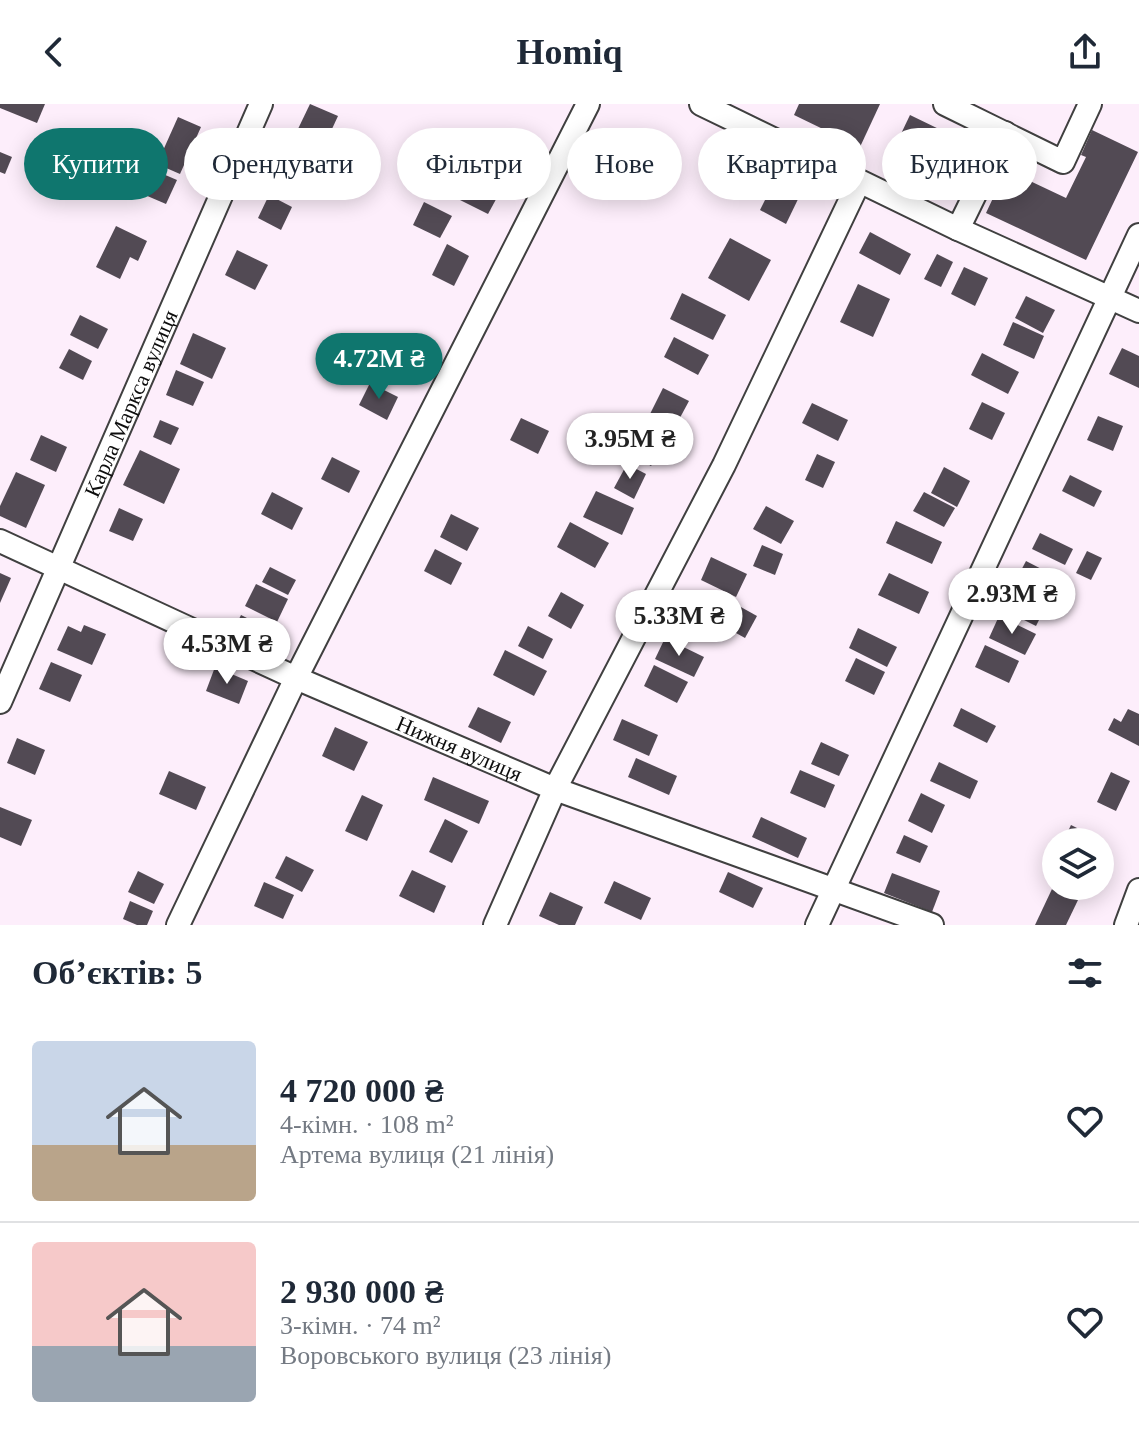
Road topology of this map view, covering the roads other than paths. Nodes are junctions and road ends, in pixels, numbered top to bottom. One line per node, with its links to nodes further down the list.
1 (261, 104): 17 (street, Карла Маркса вулиця)
2 (588, 104): 18 (street)
3 (701, 104): 6 (street)
4 (945, 104): 7 (street)
5 (1090, 104): 8 (street)
6 (750, 128)
7 (995, 128)
8 (1037, 149)
9 (866, 185): 12 (street)
10 (850, 200): 20 (street)
11 (972, 200): 12 (street)
12 (958, 229): 14 (street)
13 (1139, 235): 14 (street)
14 (1110, 297): 15 (street); 22 (street)
15 (1139, 311)
16 (0, 541): 17 (street, Нижня вулиця)
17 (59, 567): 18 (street, Нижня вулиця); 19 (street, Карла Маркса вулиця)
18 (296, 678): 20 (street, Нижня вулиця); 23 (street)
19 (0, 702)
20 (555, 789): 22 (street, Нижня вулиця); 24 (street)
21 (1139, 890): 27 (street)
22 (832, 891): 25 (street); 26 (street, Нижня вулиця)
23 (178, 925)
24 (495, 925)
25 (817, 925)
26 (932, 925)
27 (1126, 925)

